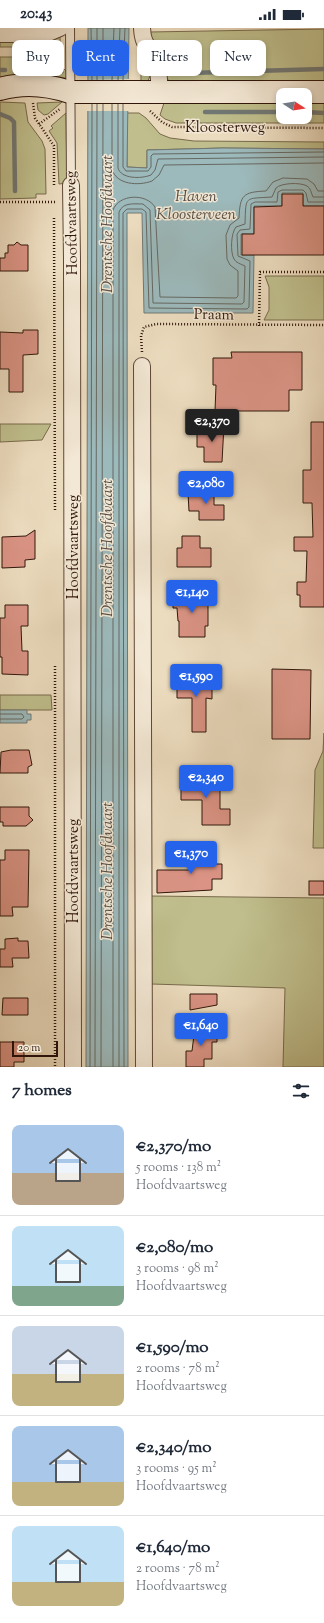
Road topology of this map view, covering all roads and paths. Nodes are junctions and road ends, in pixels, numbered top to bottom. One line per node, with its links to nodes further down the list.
1 (60, 28): 4 (street)
2 (70, 28): 8 (lane, Hoofdvaartsweg)
3 (142, 28): 9 (street)
4 (0, 34)
5 (0, 89): 7 (street)
6 (324, 91): 9 (street)
7 (33, 92): 8 (street); 10 (street)
8 (77, 92): 9 (street); 14 (lane, Hoofdvaartsweg)
9 (160, 92)
10 (0, 95)
11 (154, 115): 13 (path, Kloosterweg)
12 (39, 124): 15 (path, Hoofdvaartsweg)
13 (324, 128)
14 (71, 185): 26 (street, Hoofdvaartsweg)
15 (54, 188)
16 (54, 195): 17 (path, Hoofdvaartsweg)
17 (0, 202)
18 (54, 226): 23 (path, Hoofdvaartsweg)
19 (324, 272): 21 (path)
20 (324, 325): 21 (path, Praam)
21 (259, 326): 22 (path, Praam)
22 (142, 366): 27 (street)
23 (55, 513)
24 (55, 663): 25 (path, Hoofdvaartsweg)
25 (55, 1067)
26 (73, 1067)
27 (144, 1067)

